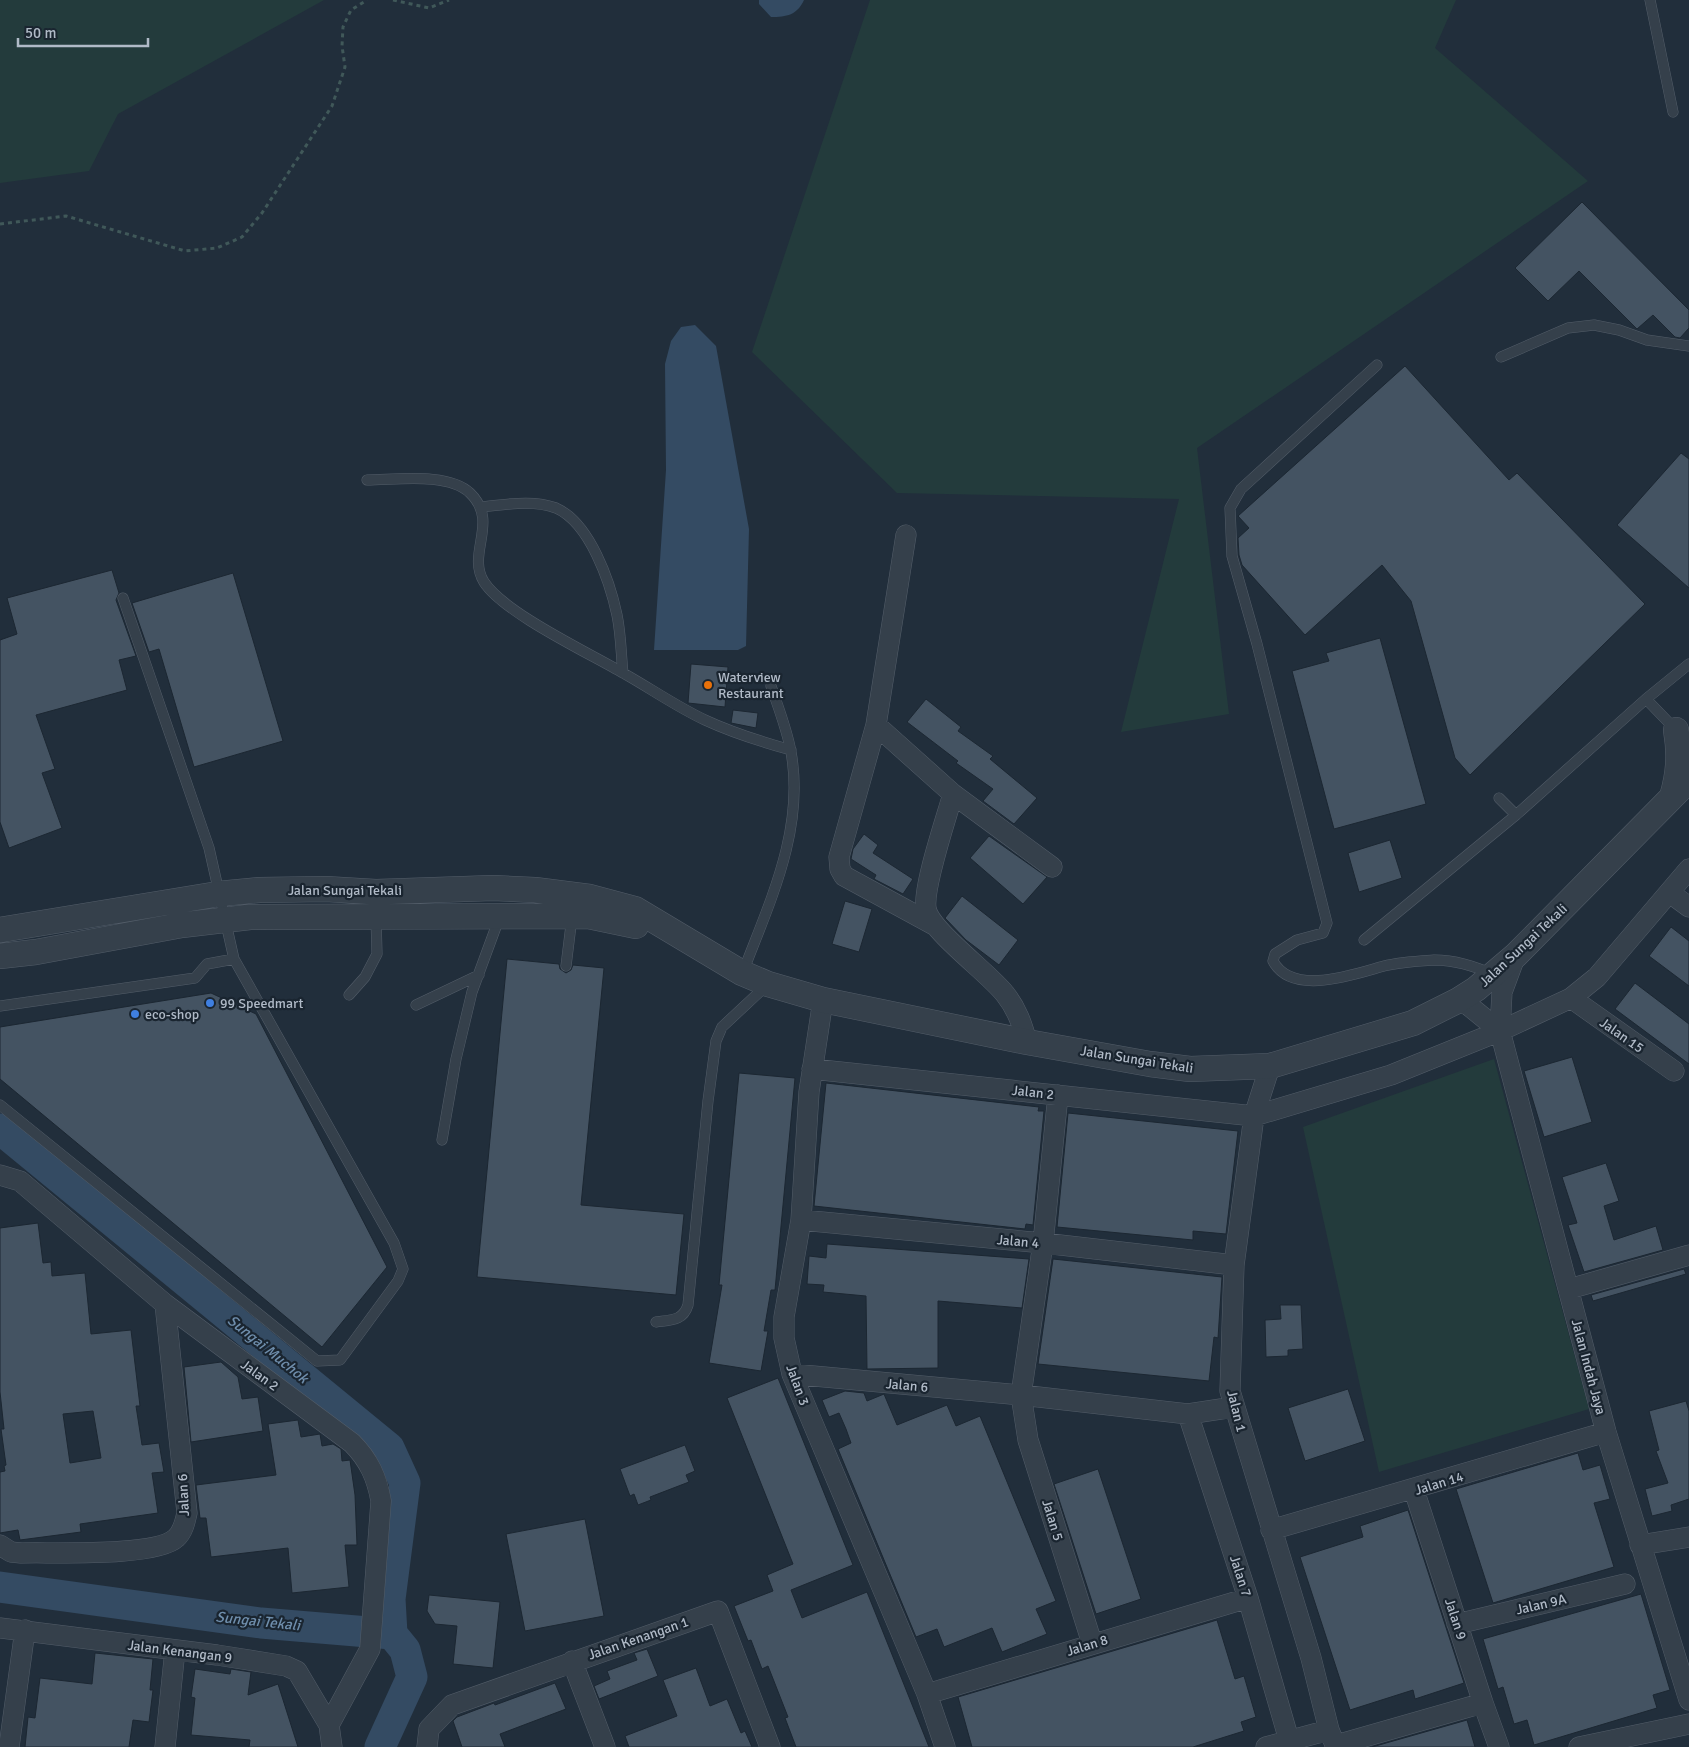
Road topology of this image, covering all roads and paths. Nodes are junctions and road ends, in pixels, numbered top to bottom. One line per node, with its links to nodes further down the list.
1 (367, 0): 6 (path)
2 (393, 0): 3 (path)
3 (448, 0)
4 (1650, 0): 5 (lane)
5 (1673, 112)
6 (0, 224)
7 (1689, 346): 8 (lane)
8 (1500, 357)
9 (1377, 365): 45 (lane)
10 (367, 480): 11 (lane)
11 (480, 507): 15 (lane); 15 (lane)
12 (906, 535): 18 (street)
13 (123, 598): 29 (lane)
14 (1689, 664): 17 (lane)
15 (623, 673): 20 (lane)
16 (771, 686): 20 (lane)
17 (1646, 699): 19 (lane); 25 (lane)
18 (876, 725): 22 (street); 35 (street)
19 (1685, 737): 23 (street)
20 (791, 750): 43 (lane)
21 (1689, 780): 23 (street, Jalan Sungai Tekali)
22 (953, 794): 26 (street); 35 (street)
23 (1672, 797): 39 (street, Jalan Sungai Tekali)
24 (1499, 798): 25 (lane)
25 (1516, 815): 38 (lane)
26 (1052, 867)
27 (1689, 869): 28 (street)
28 (1670, 893): 30 (street); 48 (street)
29 (218, 894): 34 (lane); 36 (street, Jalan Sungai Tekali); 37 (street, Jalan Sungai Tekali)
30 (1689, 907)
31 (500, 915): 32 (street, Jalan Sungai Tekali); 33 (street, Jalan Sungai Tekali); 44 (lane)
32 (572, 916): 37 (street, Jalan Sungai Tekali); 42 (lane)
33 (376, 917): 34 (street, Jalan Sungai Tekali); 47 (lane)
34 (224, 920): 40 (street, Jalan Sungai Tekali); 41 (lane)
35 (934, 925): 54 (street)
36 (0, 930)
37 (682, 938): 43 (street, Jalan Sungai Tekali)
38 (1364, 940)
39 (1516, 955): 45 (street, Jalan Sungai Tekali); 53 (street, Jalan Indah Jaya)
40 (0, 956)
41 (234, 959): 52 (lane); 59 (lane)
42 (566, 966)
43 (742, 973): 46 (street, Jalan Sungai Tekali)
44 (479, 975): 51 (lane); 61 (lane)
45 (1494, 975): 50 (street, Jalan Sungai Tekali)
46 (768, 984): 49 (street, Jalan Sungai Tekali); 69 (lane)
47 (349, 995)
48 (1571, 998): 53 (street); 57 (street, Jalan 15)
49 (823, 1000): 54 (street, Jalan Sungai Tekali); 56 (street, Jalan 3)
50 (1457, 1001): 53 (street); 55 (street, Jalan Sungai Tekali)
51 (416, 1005)
52 (0, 1006)
53 (1500, 1031): 60 (street); 67 (street, Jalan Indah Jaya)
54 (1027, 1042): 55 (street, Jalan Sungai Tekali)
55 (1270, 1066): 60 (street, Jalan 1)
56 (812, 1069): 58 (street, Jalan 2); 63 (street, Jalan 3)
57 (1674, 1071)
58 (1058, 1095): 60 (street, Jalan 2); 64 (street)
59 (0, 1105)
60 (1254, 1116): 66 (street, Jalan 1)
61 (442, 1140)
62 (0, 1175): 68 (street, Jalan 2)
63 (801, 1220): 64 (street, Jalan 4); 70 (street, Jalan 3)
64 (1043, 1243): 66 (street, Jalan 4); 71 (street)
65 (1689, 1255): 67 (street)
66 (1234, 1265): 72 (street, Jalan 1)
67 (1569, 1289): 74 (street, Jalan Indah Jaya)
68 (165, 1304): 79 (street, Jalan 6); 92 (street, Jalan 2)
69 (656, 1322)
70 (792, 1374): 71 (street, Jalan 6); 88 (street, Jalan 3)
71 (1021, 1395): 73 (street, Jalan 6); 85 (street, Jalan 5)
72 (1234, 1407): 73 (street, Jalan 6); 76 (street, Jalan 1)
73 (1188, 1414): 81 (street, Jalan 7)
74 (1606, 1432): 75 (street, Jalan 14); 78 (street, Jalan Indah Jaya)
75 (1414, 1490): 76 (street, Jalan 14); 82 (street, Jalan 9)
76 (1271, 1530): 94 (street, Jalan 1)
77 (1689, 1537): 78 (street)
78 (1640, 1545): 89 (street, Jalan Indah Jaya)
79 (1, 1546)
80 (1625, 1584): 82 (street, Jalan 9A)
81 (1248, 1598): 85 (street, Jalan 8); 95 (street, Jalan 7)
82 (1457, 1624): 90 (street, Jalan 9)
83 (0, 1628): 84 (street, Jalan Kenangan 9)
84 (25, 1630): 86 (street, Jalan Kenangan 9); 96 (street)
85 (1092, 1643): 88 (street, Jalan 8)
86 (175, 1650): 92 (street, Jalan Kenangan 9); 97 (street)
87 (572, 1661): 93 (street, Jalan Kenangan 1); 99 (street); 100 (street, Jalan Kenangan 1)
88 (927, 1694): 101 (street, Jalan 3)
89 (1689, 1700)
90 (1483, 1703): 94 (street); 103 (street, Jalan 9)
91 (1689, 1724): 104 (street)
92 (329, 1725): 98 (street)
93 (428, 1738)
94 (1334, 1741): 95 (street)
95 (1290, 1744): 102 (street)
96 (9, 1747)
97 (165, 1747)
98 (332, 1747)
99 (605, 1747)
100 (770, 1747)
101 (945, 1747)
102 (1266, 1747)
103 (1499, 1747)
104 (1579, 1747)

